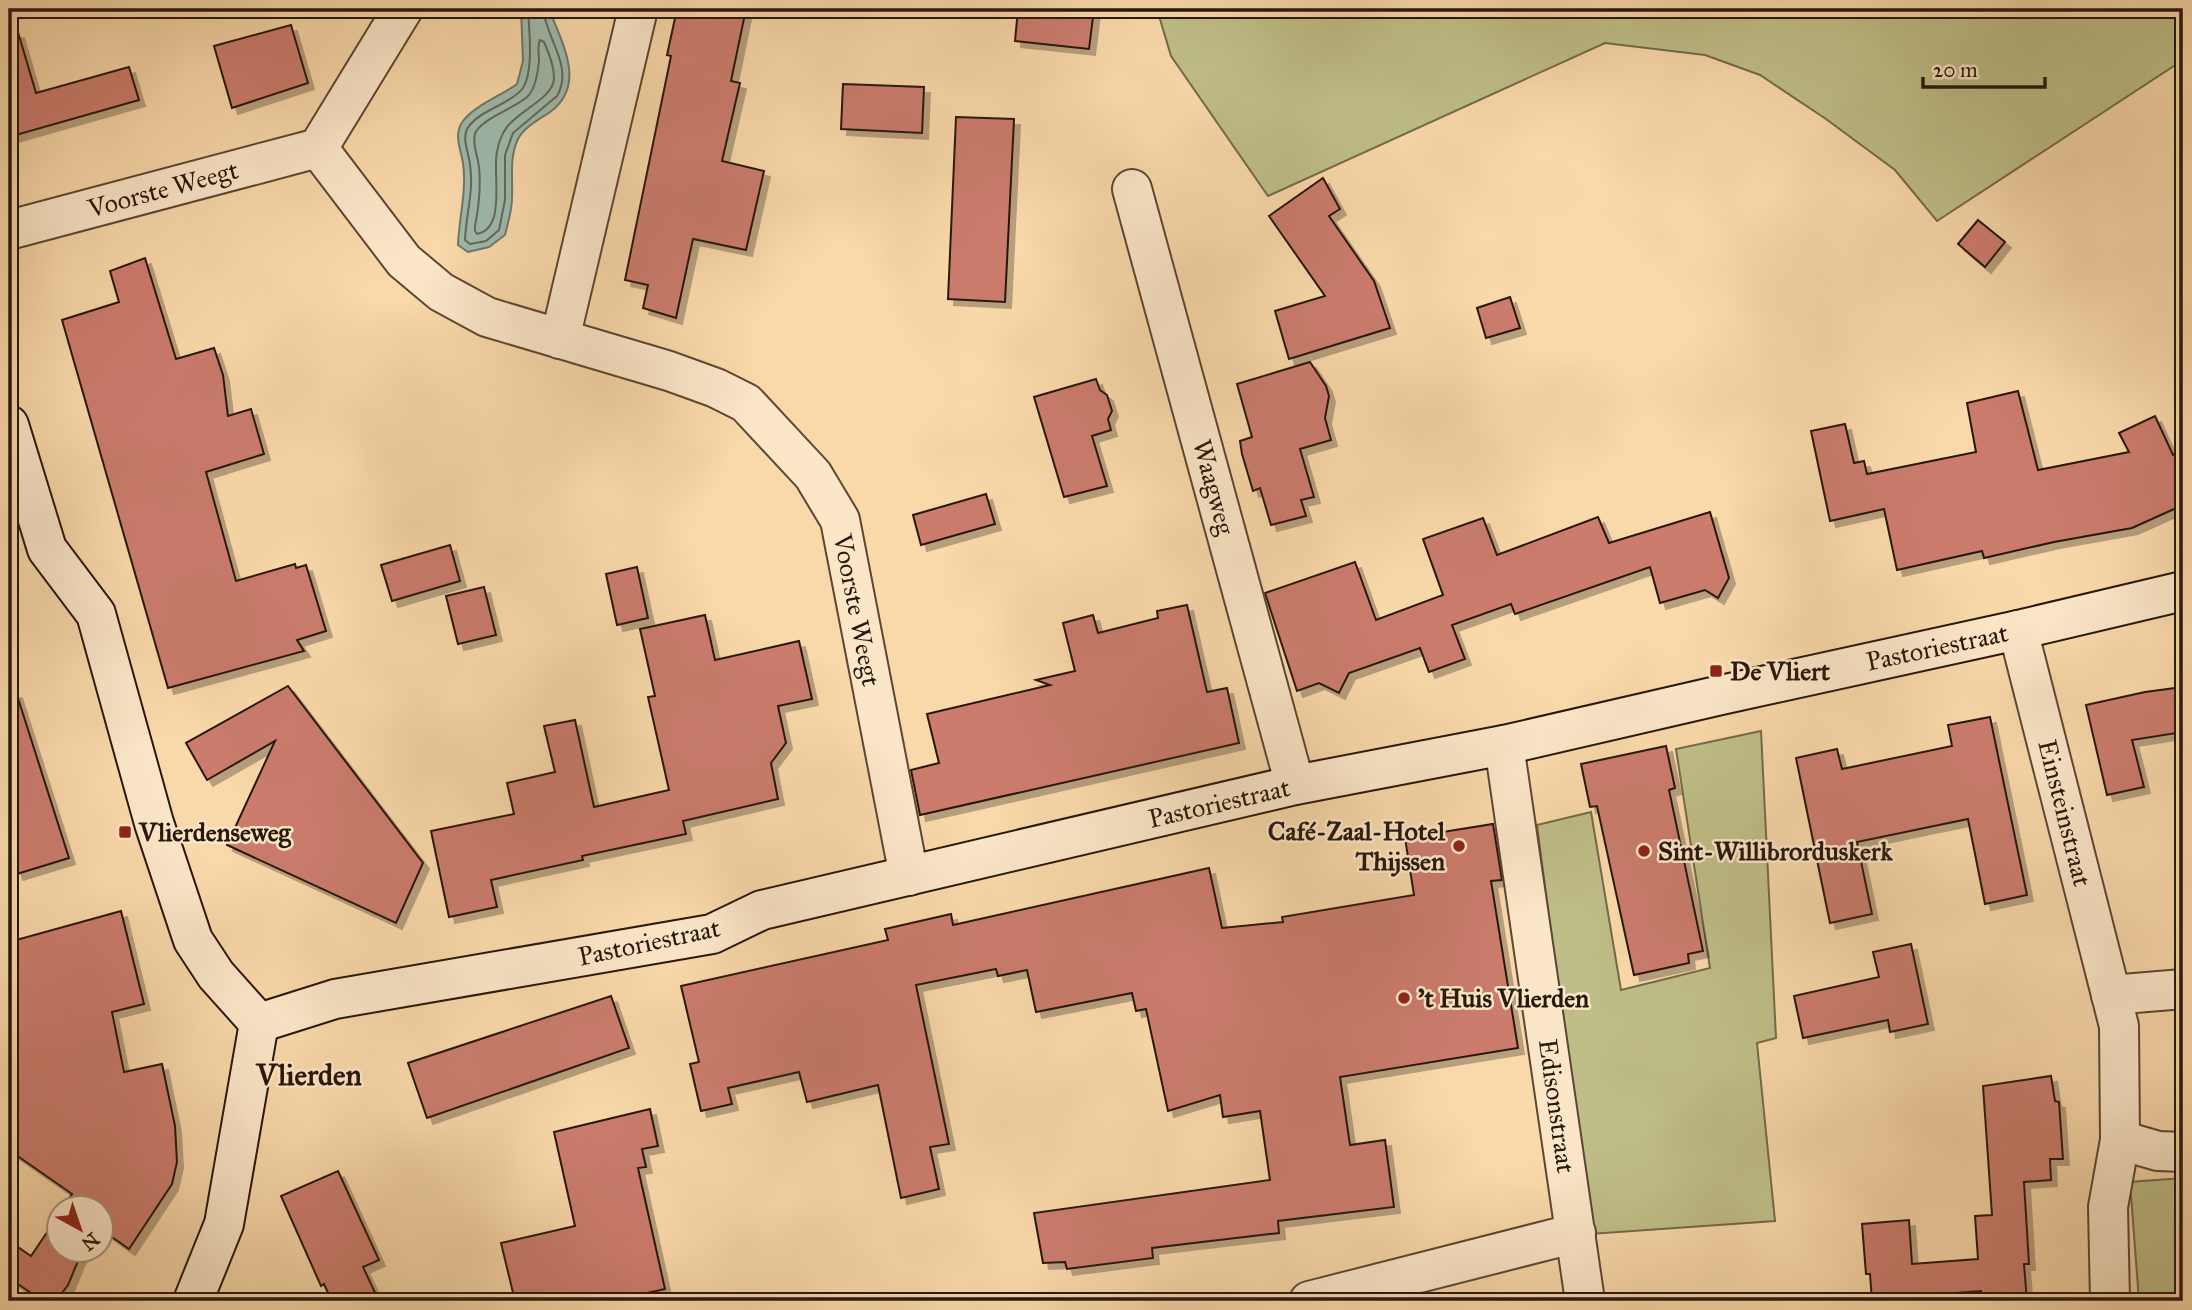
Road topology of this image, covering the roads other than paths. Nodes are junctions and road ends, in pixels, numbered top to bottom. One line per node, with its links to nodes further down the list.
1 (403, 9): 3 (street)
2 (638, 9): 6 (street)
3 (318, 148): 5 (street, Voorste Weegt); 6 (street, Voorste Weegt)
4 (1132, 189): 11 (street, Waagweg)
5 (9, 230)
6 (560, 339): 12 (street, Voorste Weegt)
7 (9, 425): 15 (street)
8 (2183, 590): 9 (street, Pastoriestraat)
9 (2018, 630): 10 (street, Pastoriestraat); 14 (street, Einsteinstraat)
10 (1504, 745): 11 (street, Pastoriestraat); 18 (street, Edisonstraat)
11 (1295, 785): 12 (street, Pastoriestraat)
12 (909, 876): 15 (street, Pastoriestraat)
13 (2183, 989): 14 (street)
14 (2111, 995): 16 (street, Einsteinstraat)
15 (259, 1023): 19 (street)
16 (2120, 1140): 17 (street); 22 (street, Einsteinstraat)
17 (2183, 1152)
18 (1576, 1233): 20 (street); 21 (street, Edisonstraat)
19 (193, 1301)
20 (1309, 1301)
21 (1585, 1301)
22 (2110, 1301)

